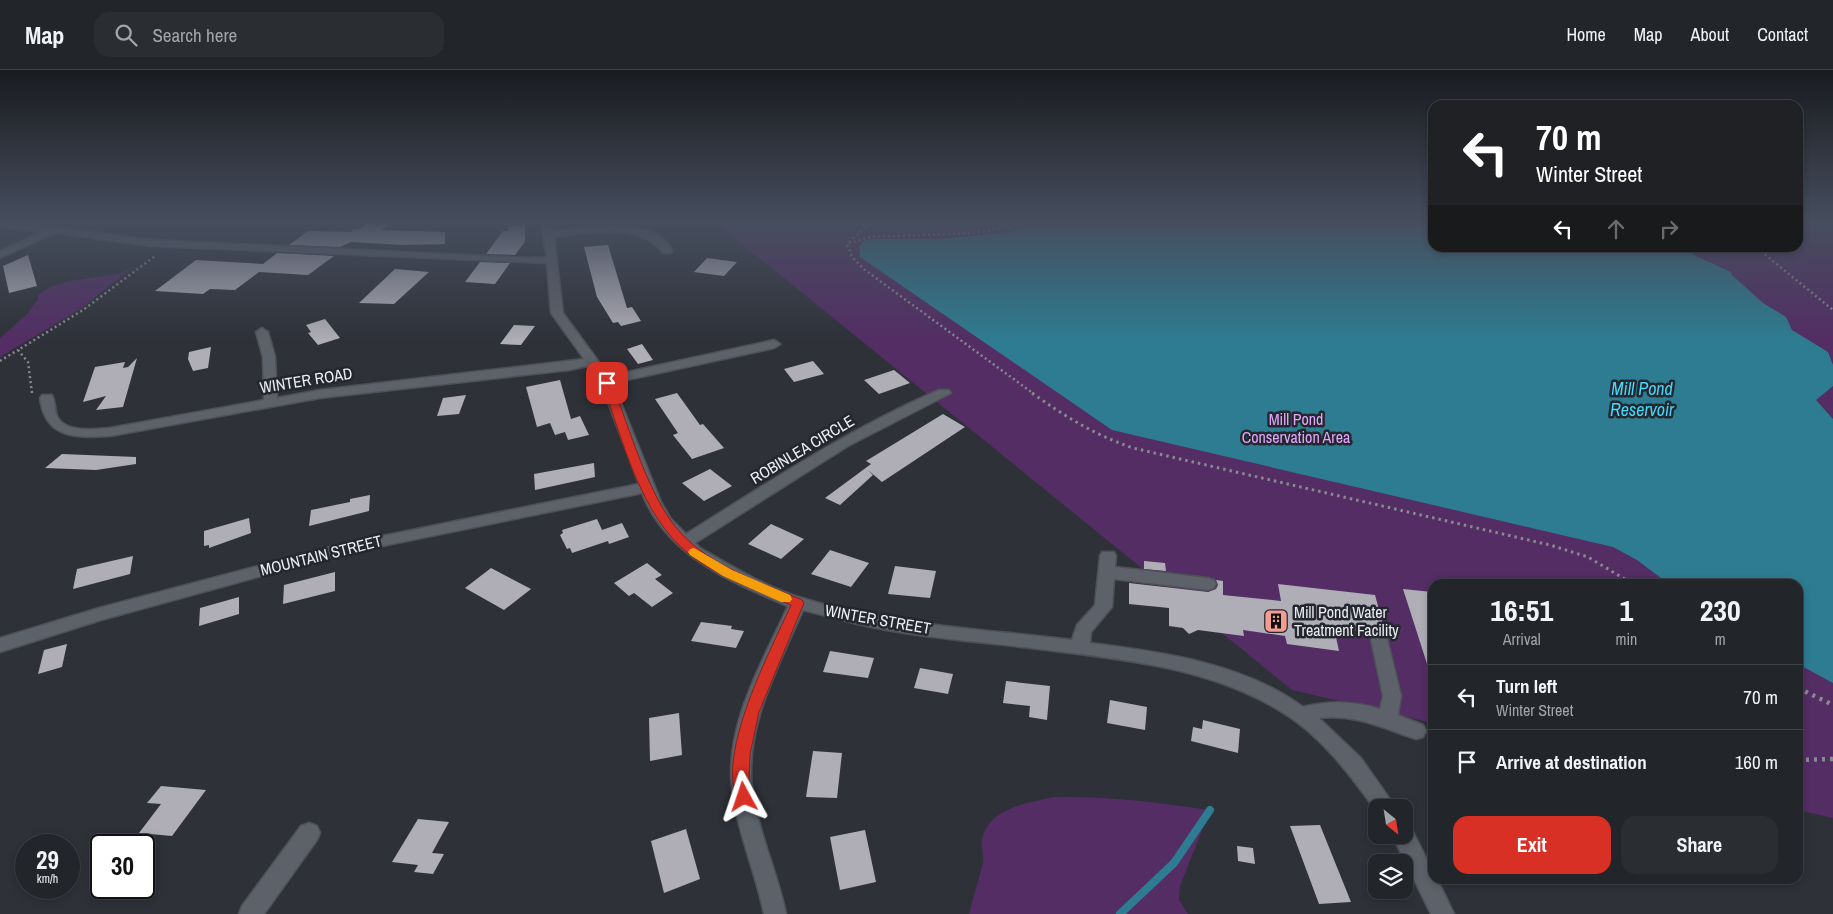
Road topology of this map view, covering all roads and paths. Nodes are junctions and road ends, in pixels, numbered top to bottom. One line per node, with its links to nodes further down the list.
1 (146, 262): 8 (path)
2 (553, 262): 9 (street, WINTER STREET)
3 (856, 262): 17 (path)
4 (1775, 262): 5 (path)
5 (1833, 310)
6 (262, 332): 14 (street)
7 (774, 344): 11 (street)
8 (18, 350): 10 (path); 13 (path)
9 (592, 360): 11 (street, WINTER STREET); 14 (street, WINTER ROAD)
10 (0, 361)
11 (606, 380): 15 (street, WINTER STREET)
12 (944, 392): 16 (street, ROBINLEA CIRCLE)
13 (47, 398): 14 (street, WINTER ROAD)
14 (271, 403)
15 (647, 488): 16 (street, WINTER STREET); 21 (street, MOUNTAIN STREET)
16 (684, 543): 19 (street, WINTER STREET)
17 (1625, 579)
18 (1208, 584): 22 (street)
19 (798, 603): 22 (street, WINTER STREET); 34 (street)
20 (1379, 635): 26 (street)
21 (0, 645)
22 (1080, 648): 25 (street, WINTER STREET)
23 (1803, 690): 24 (path)
24 (1833, 705)
25 (1302, 715): 26 (street); 30 (street, WINTER STREET)
26 (1388, 718): 27 (street)
27 (1416, 731)
28 (1833, 759): 29 (path)
29 (1803, 760)
30 (1379, 799)
31 (309, 833): 33 (street)
32 (1408, 844): 35 (street)
33 (250, 914)
34 (775, 914)
35 (1443, 914)

